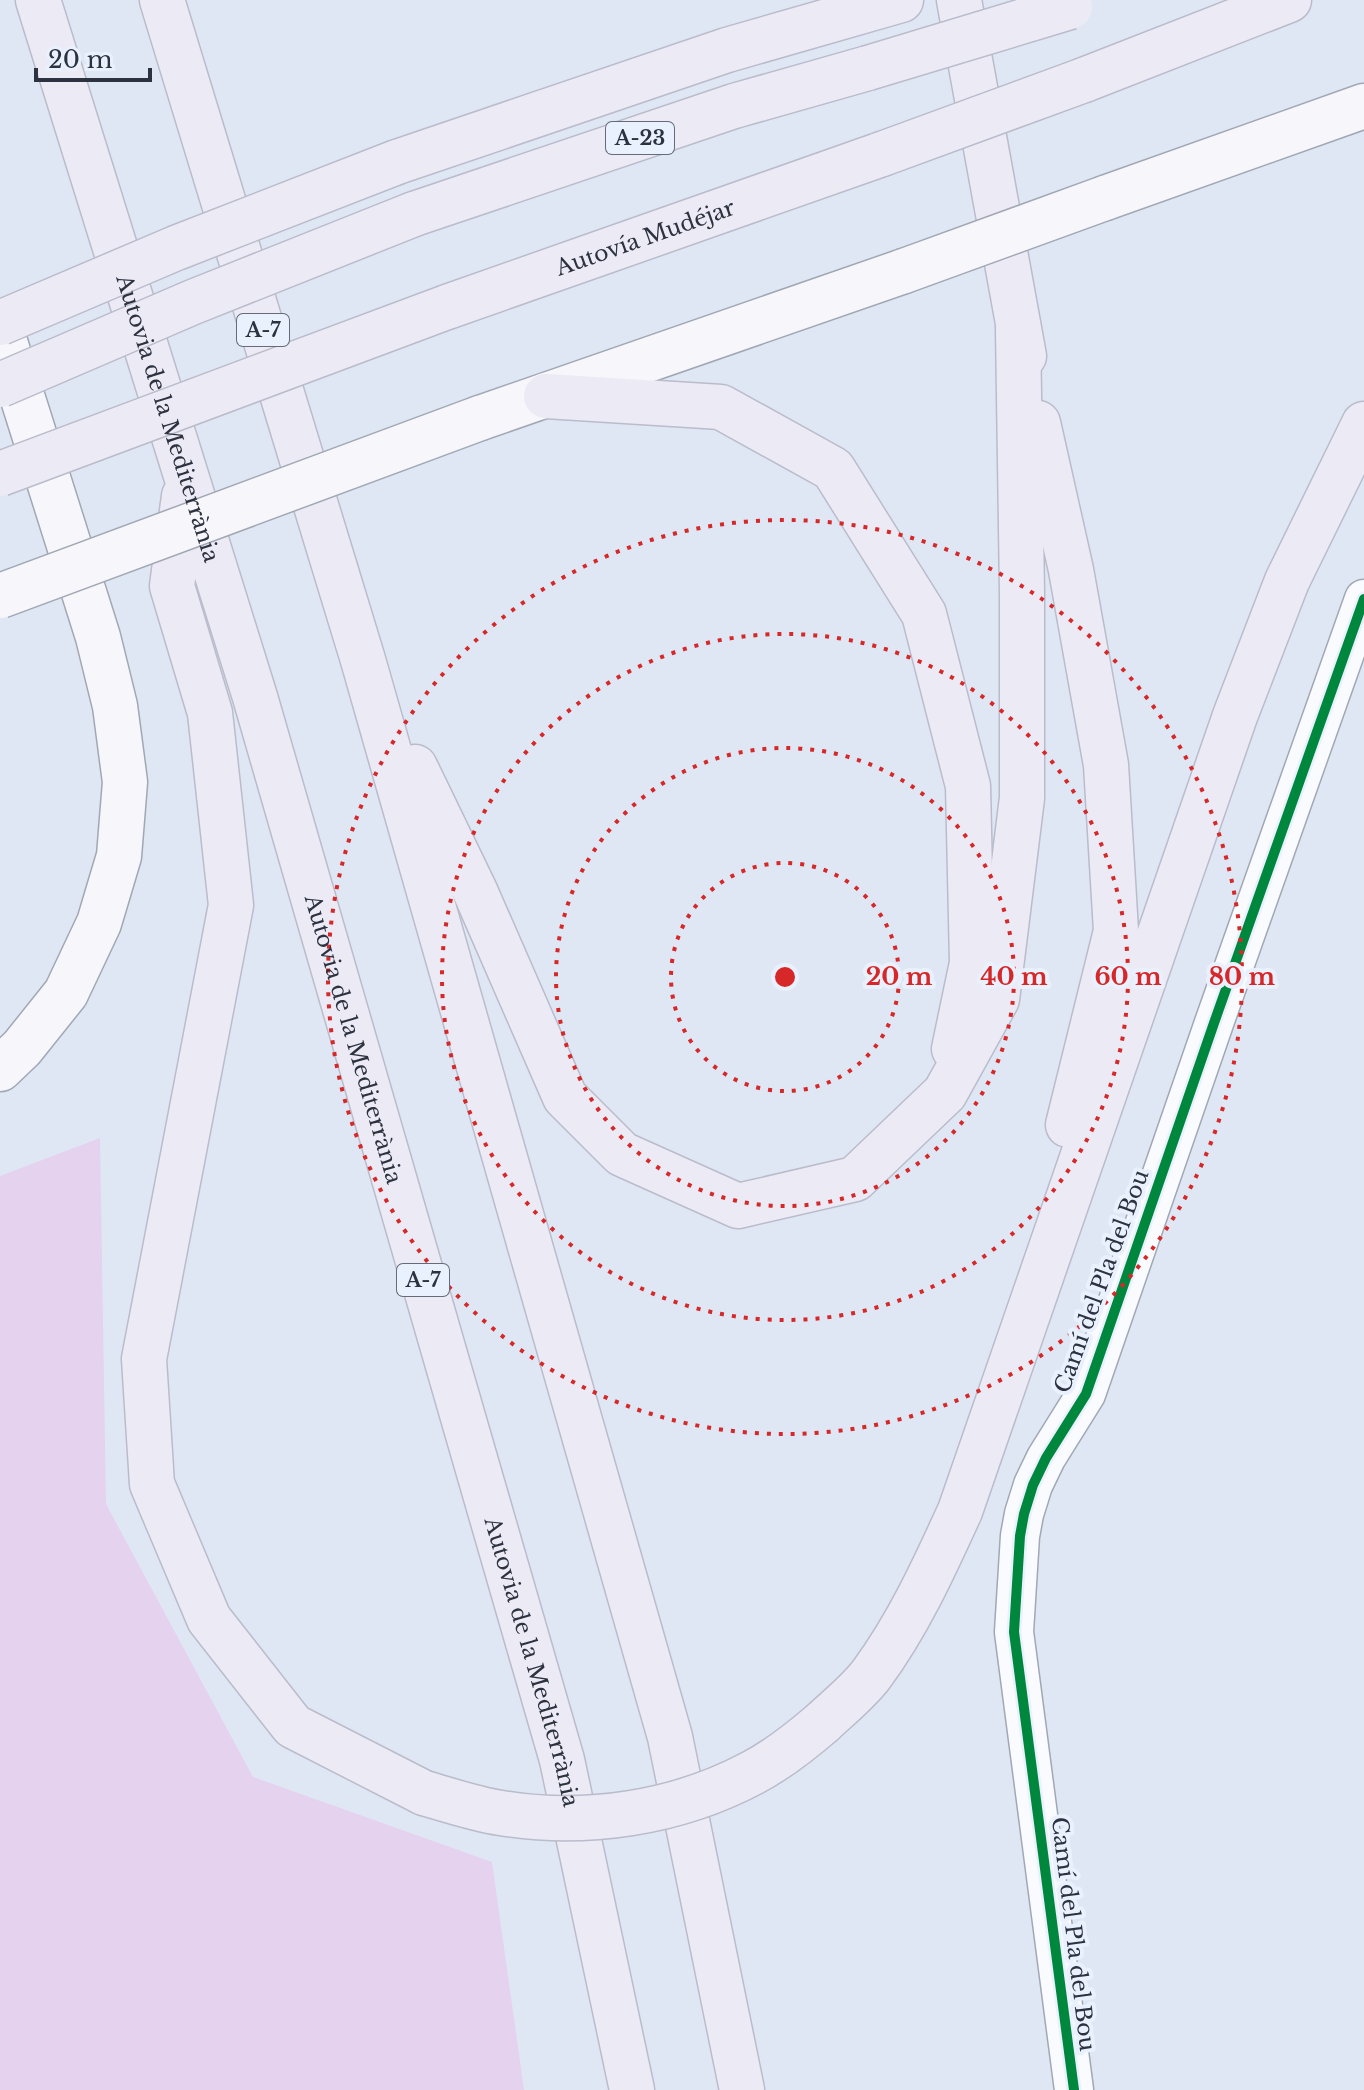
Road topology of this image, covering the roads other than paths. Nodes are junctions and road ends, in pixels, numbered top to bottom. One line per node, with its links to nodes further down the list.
1 (38, 0): 14 (highway, Autovia de la Mediterrània / A-7)
2 (162, 0): 17 (highway, A-7)
3 (901, 0): 8 (highway, bridge)
4 (959, 0): 9 (highway)
5 (1289, 0): 13 (highway, Autovía Mudéjar, bridge)
6 (1079, 4): 10 (highway, A-23, bridge)
7 (1364, 106): 11 (main road, bridge)
8 (0, 325): 18 (main road)
9 (1018, 329): 19 (highway); 20 (highway)
10 (0, 385)
11 (546, 396): 15 (main road, bridge); 19 (highway)
12 (1364, 424): 20 (highway)
13 (0, 474)
14 (187, 478): 20 (highway, bridge); 21 (highway, Autovia de la Mediterrània / A-7)
15 (0, 596)
16 (1364, 599): 23 (street, Camí del Pla del Bou)
17 (363, 660): 19 (highway); 22 (highway, A-7)
18 (0, 1069)
19 (945, 1093)
20 (1004, 1387)
21 (632, 2090)
22 (742, 2090)
23 (1074, 2090)

